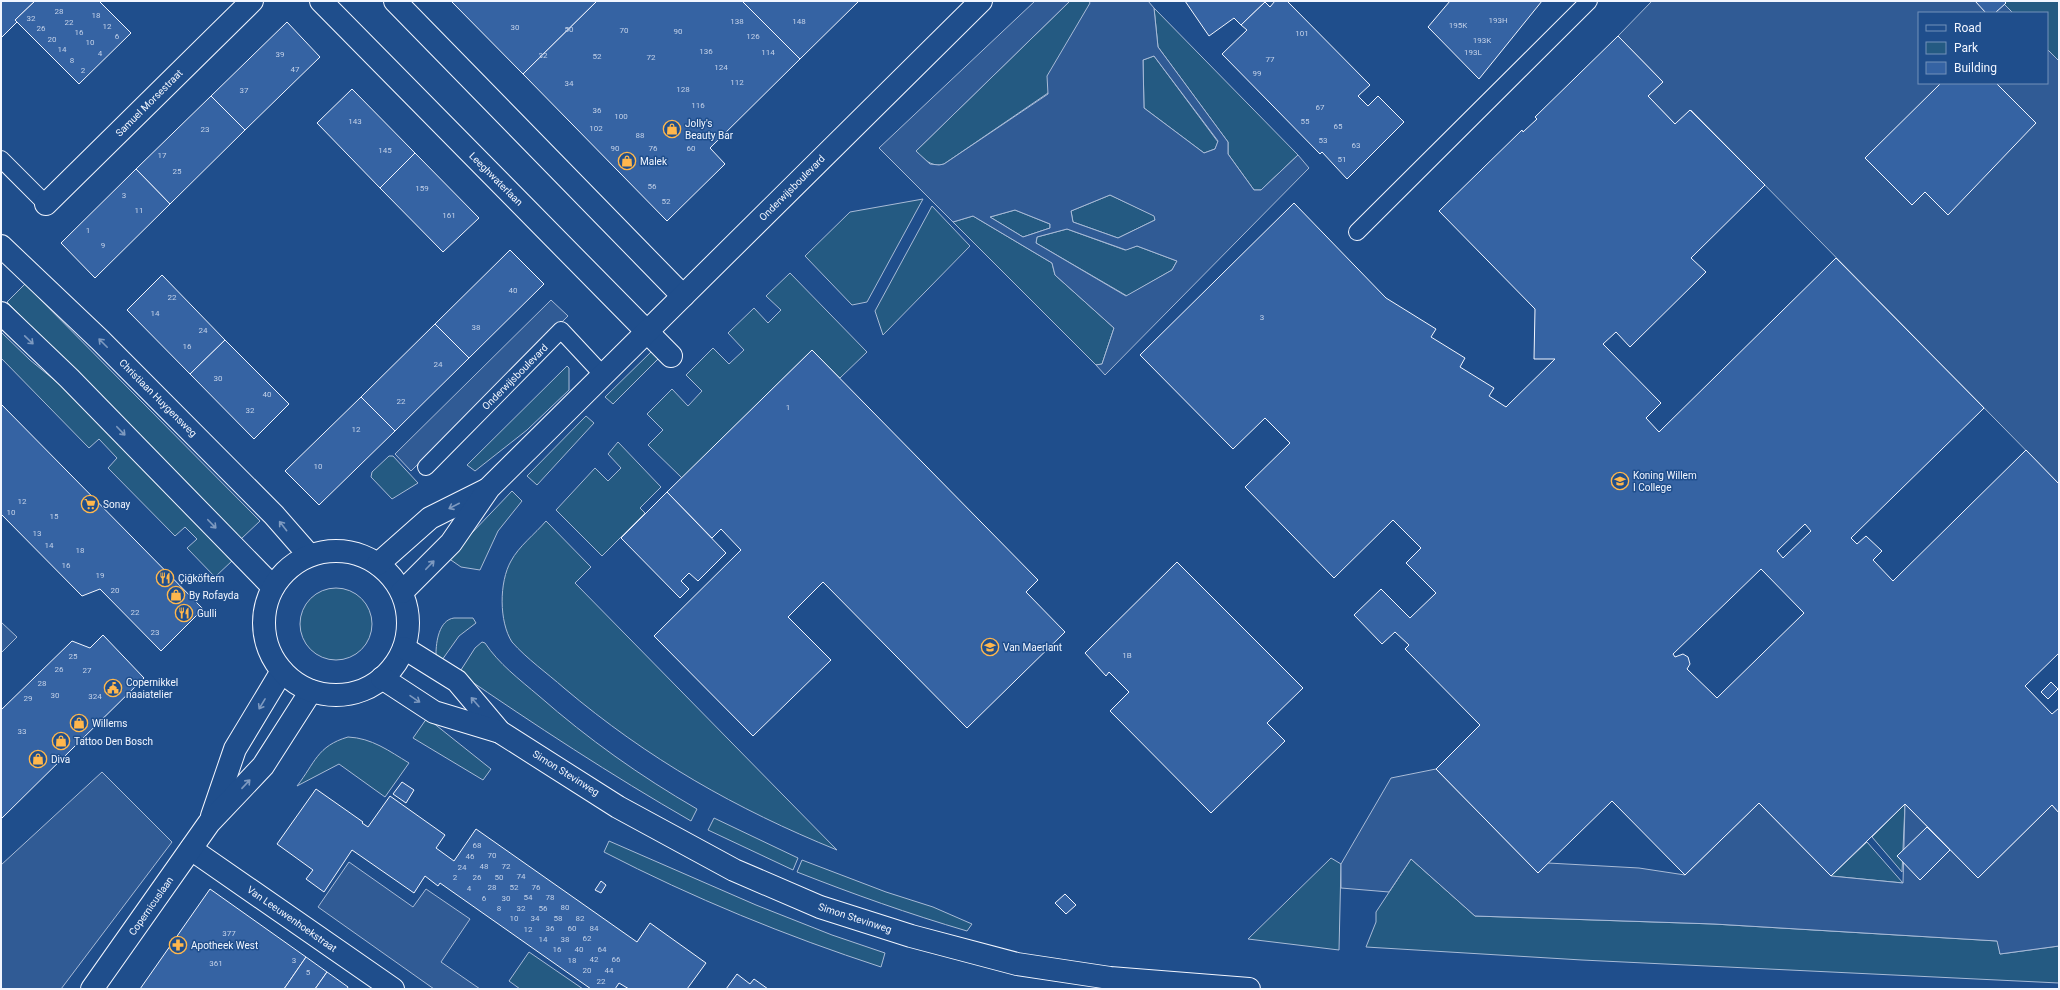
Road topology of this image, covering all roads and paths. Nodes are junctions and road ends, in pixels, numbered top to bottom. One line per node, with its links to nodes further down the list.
1 (252, 1): 7 (street, Samuel Morsestraat)
2 (321, 1): 12 (street, Leeghwaterlaan)
3 (395, 1): 10 (street)
4 (981, 1): 10 (street, Onderwijsboulevard)
5 (1589, 1): 8 (lane)
6 (1, 159): 7 (lane)
7 (46, 204)
8 (1357, 232)
9 (1, 246): 17 (street, Christiaan Huygensweg, one-way to 9)
10 (683, 296): 12 (street, Onderwijsboulevard)
11 (1, 312): 19 (street, one-way to 19)
12 (646, 332): 13 (street, Leeghwaterlaan); 14 (street, Onderwijsboulevard)
13 (671, 356)
14 (603, 375): 15 (lane, Onderwijsboulevard); 16 (street, Onderwijsboulevard)
15 (426, 467)
16 (489, 488): 18 (street, Onderwijsboulevard, one-way to 18); 20 (street, Onderwijsboulevard, one-way to 16)
17 (309, 555): 18 (street); 19 (street)
18 (378, 564): 20 (street)
19 (273, 587): 22 (street)
20 (402, 592): 21 (street)
21 (404, 648): 23 (street); 25 (street, Simon Stevinweg, one-way to 21)
22 (282, 671): 24 (street); 26 (street, Copernicuslaan, one-way to 26)
23 (382, 678): 24 (street); 25 (street, Simon Stevinweg, one-way to 25)
24 (311, 691): 26 (street, Copernicuslaan, one-way to 24)
25 (500, 732): 28 (street, Simon Stevinweg)
26 (210, 823): 27 (street, Copernicuslaan)
27 (191, 849): 29 (street, Copernicuslaan); 30 (street, Van Leeuwenhoekstraat)
28 (1109, 983): 31 (street, Simon Stevinweg)
29 (92, 989)
30 (393, 989)
31 (1249, 989)

